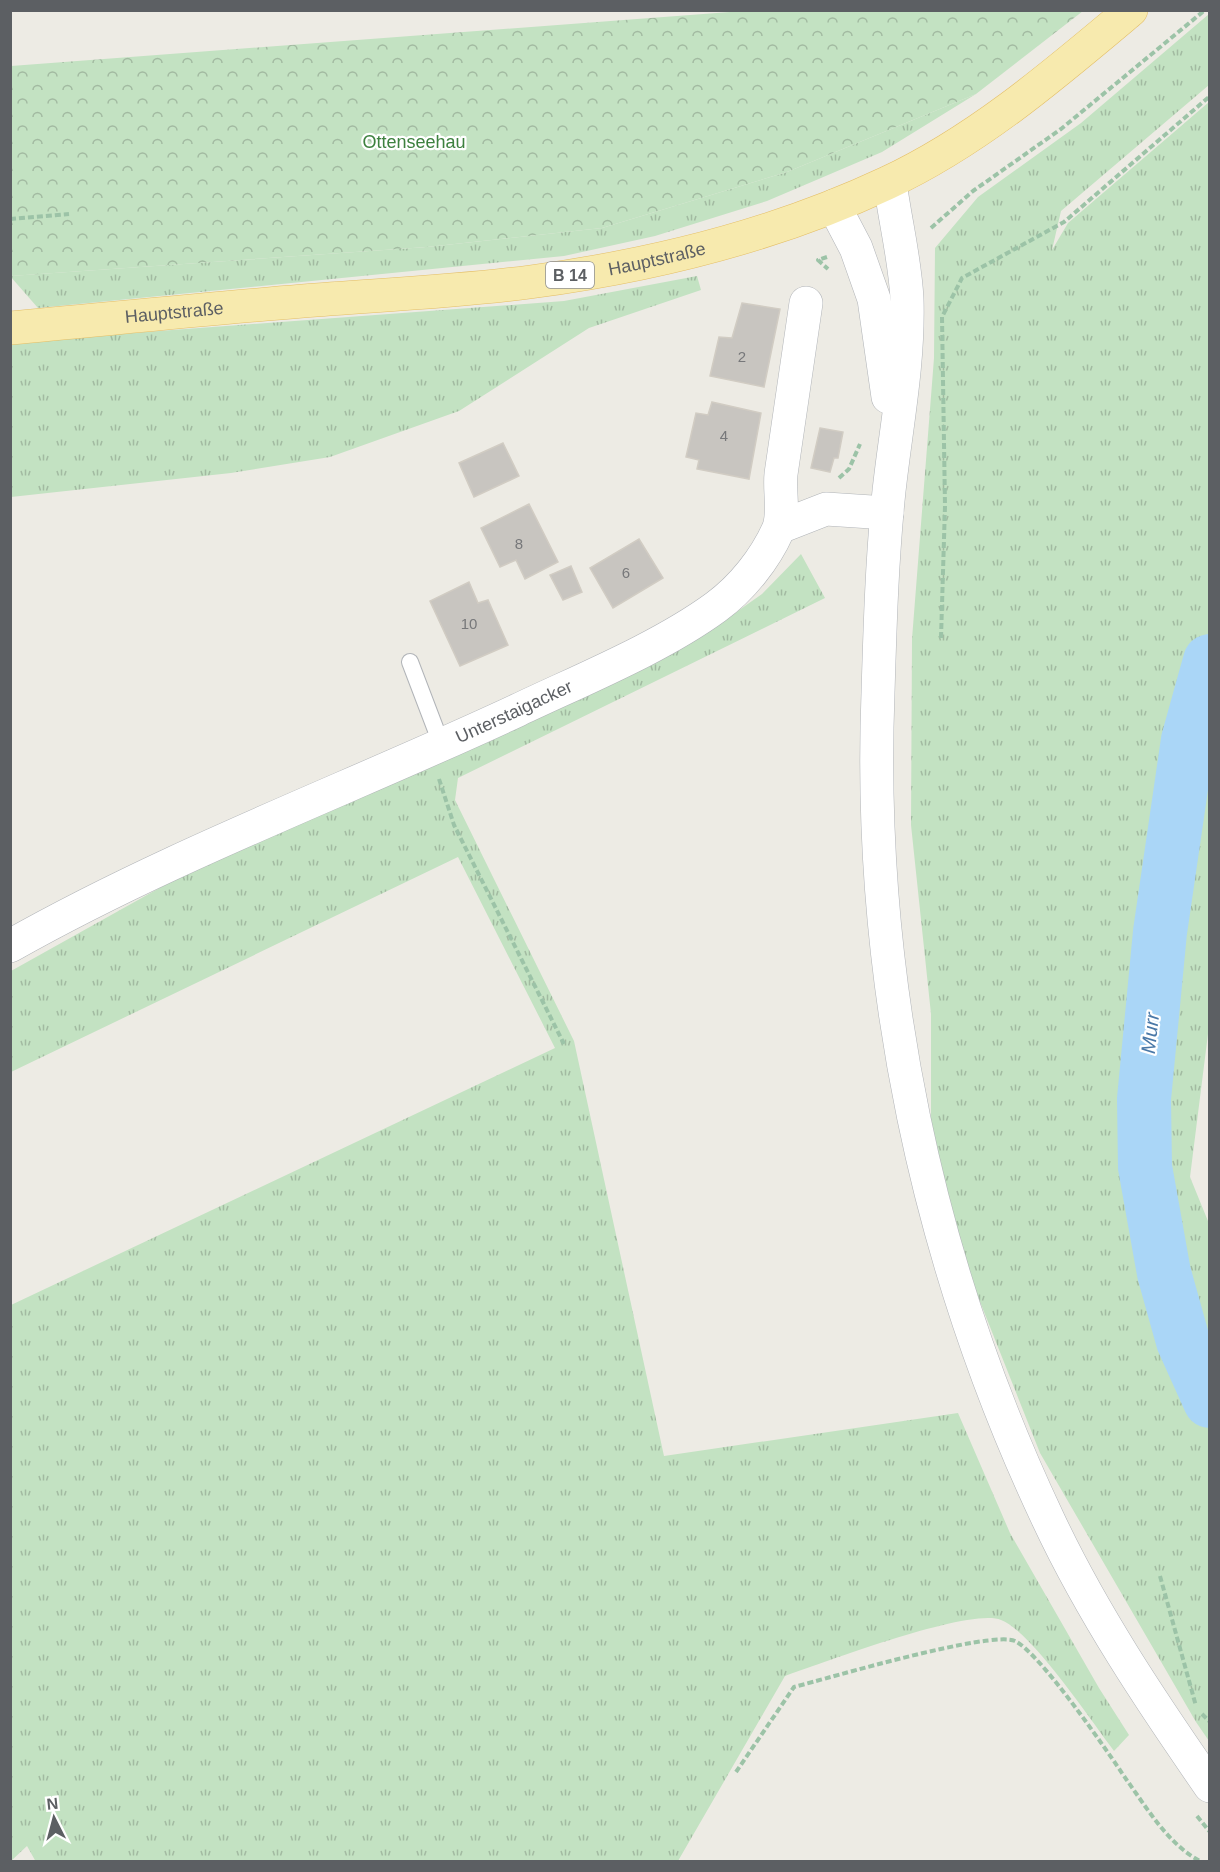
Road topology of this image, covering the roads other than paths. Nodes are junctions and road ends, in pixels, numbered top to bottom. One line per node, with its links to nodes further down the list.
1 (1131, 10): 2 (main road, Hauptstraße / B 14)
2 (890, 182): 3 (main road, Hauptstraße / B 14); 6 (street)
3 (834, 206): 5 (main road, Hauptstraße / B 14); 6 (street)
4 (806, 303): 7 (street, Unterstaigacker)
5 (10, 328)
6 (888, 501): 7 (street); 11 (street)
7 (780, 526): 9 (street, Unterstaigacker)
8 (410, 662): 9 (lane)
9 (442, 746): 10 (street, Unterstaigacker)
10 (10, 946)
11 (1209, 1786)

